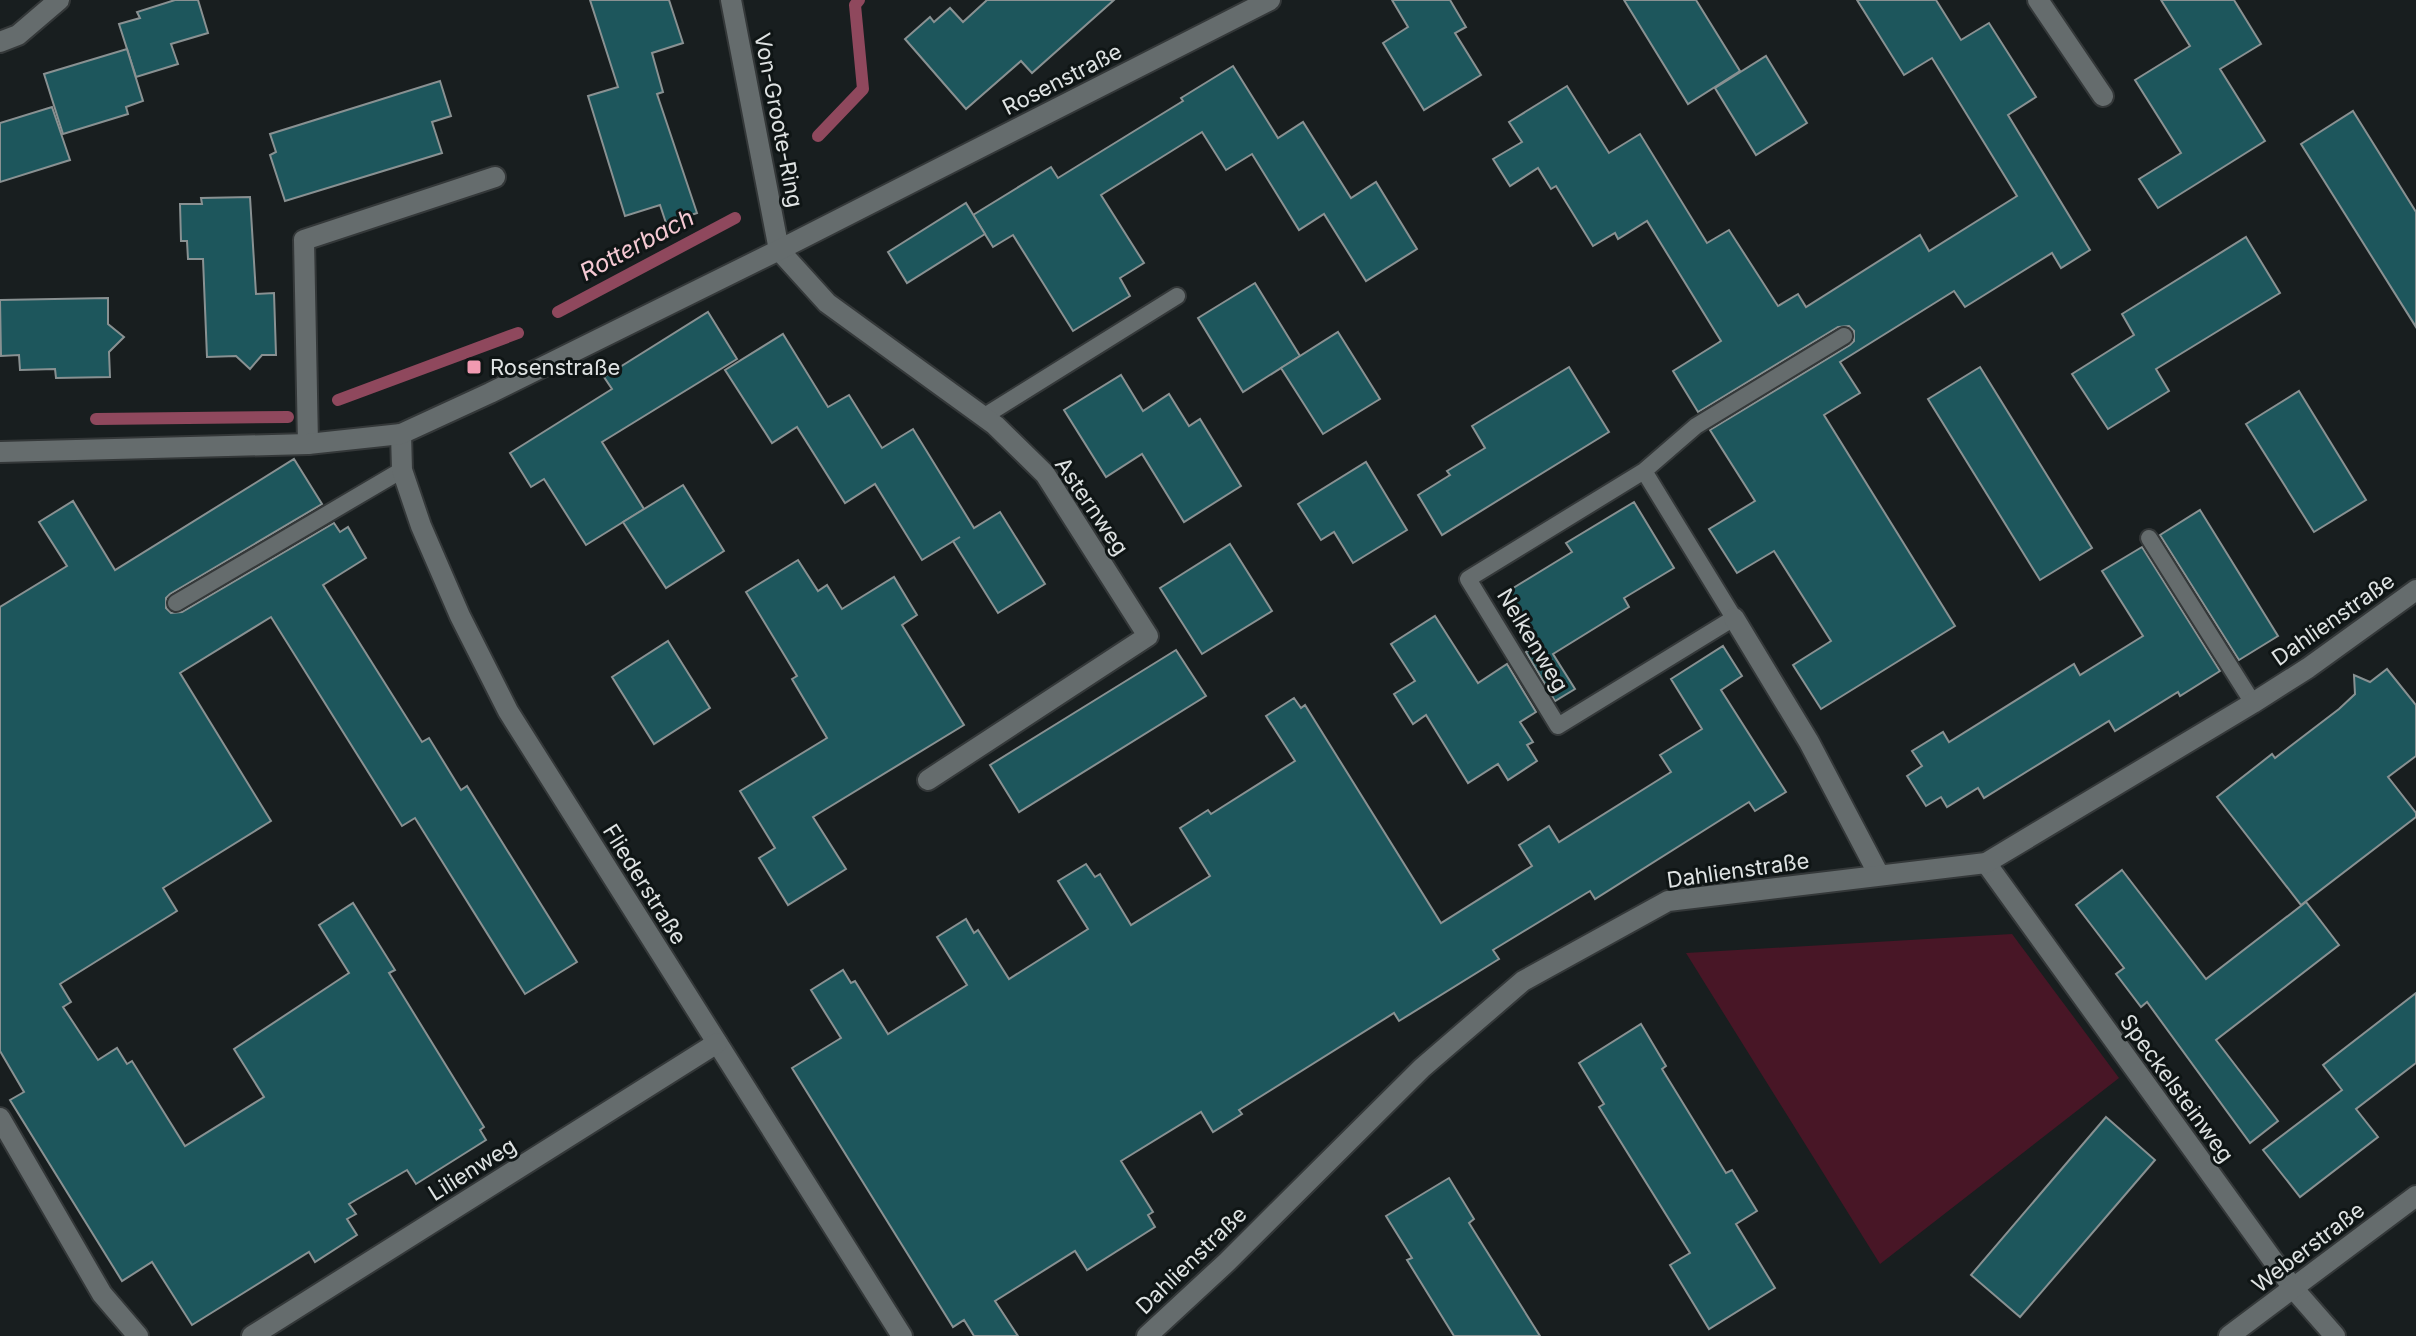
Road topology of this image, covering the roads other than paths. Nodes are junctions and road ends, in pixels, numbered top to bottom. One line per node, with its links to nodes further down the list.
1 (59, 0): 5 (street)
2 (731, 0): 8 (street, Von-Groote-Ring)
3 (1270, 0): 8 (street, Rosenstraße)
4 (2038, 0): 6 (street)
5 (0, 42)
6 (2103, 96)
7 (495, 177): 13 (street)
8 (779, 250): 11 (street, Asternweg); 12 (street, Rosenstraße)
9 (1177, 296): 11 (lane)
10 (1844, 336): 16 (lane, Nelkenweg)
11 (983, 417): 22 (street, Asternweg)
12 (401, 434): 13 (street, Rosenstraße); 15 (street, Fliederstraße)
13 (308, 444): 14 (street, Rosenstraße)
14 (0, 452)
15 (402, 470): 19 (lane); 25 (street, Fliederstraße)
16 (1644, 471): 20 (lane); 20 (lane, Nelkenweg)
17 (2149, 538): 21 (lane)
18 (2416, 590): 21 (street, Dahlienstraße)
19 (176, 603)
20 (1734, 618): 24 (street)
21 (2253, 703): 23 (street, Dahlienstraße)
22 (928, 780)
23 (1986, 863): 24 (street, Dahlienstraße); 28 (street, Speckelsteinweg)
24 (1879, 875): 32 (street, Dahlienstraße)
25 (717, 1043): 30 (street, Lilienweg); 31 (street, Fliederstraße)
26 (0, 1118): 29 (street)
27 (2416, 1196): 28 (street, Weberstraße)
28 (2293, 1288): 33 (street, Weberstraße); 34 (street, Speckelsteinweg)
29 (138, 1336)
30 (252, 1336)
31 (902, 1336)
32 (1147, 1336)
33 (2229, 1336)
34 (2335, 1336)

